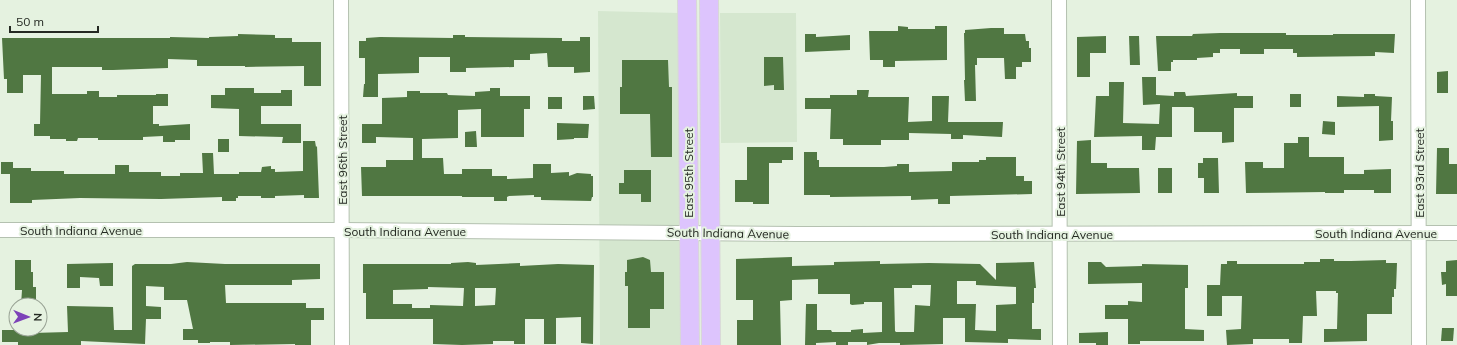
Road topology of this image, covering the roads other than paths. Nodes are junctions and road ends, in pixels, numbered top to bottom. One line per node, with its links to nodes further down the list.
1 (341, 0): 7 (street, East 96th Street)
2 (687, 0): 8 (main road, East 95th Street)
3 (709, 0): 9 (main road, East 95th Street)
4 (1059, 0): 12 (street, East 94th Street)
5 (1418, 0): 10 (street, East 93rd Street)
6 (0, 230): 7 (street, South Indiana Avenue)
7 (342, 230): 8 (street, South Indiana Avenue); 13 (street, East 96th Street)
8 (689, 233): 9 (street, South Indiana Avenue); 14 (main road, East 95th Street)
9 (710, 233): 12 (street, South Indiana Avenue); 15 (main road, East 95th Street)
10 (1419, 233): 11 (street, South Indiana Avenue); 12 (street, South Indiana Avenue); 17 (street, East 93rd Street)
11 (1457, 233)
12 (1060, 234): 16 (street, East 94th Street)
13 (342, 345)
14 (690, 345)
15 (711, 345)
16 (1060, 345)
17 (1419, 345)

